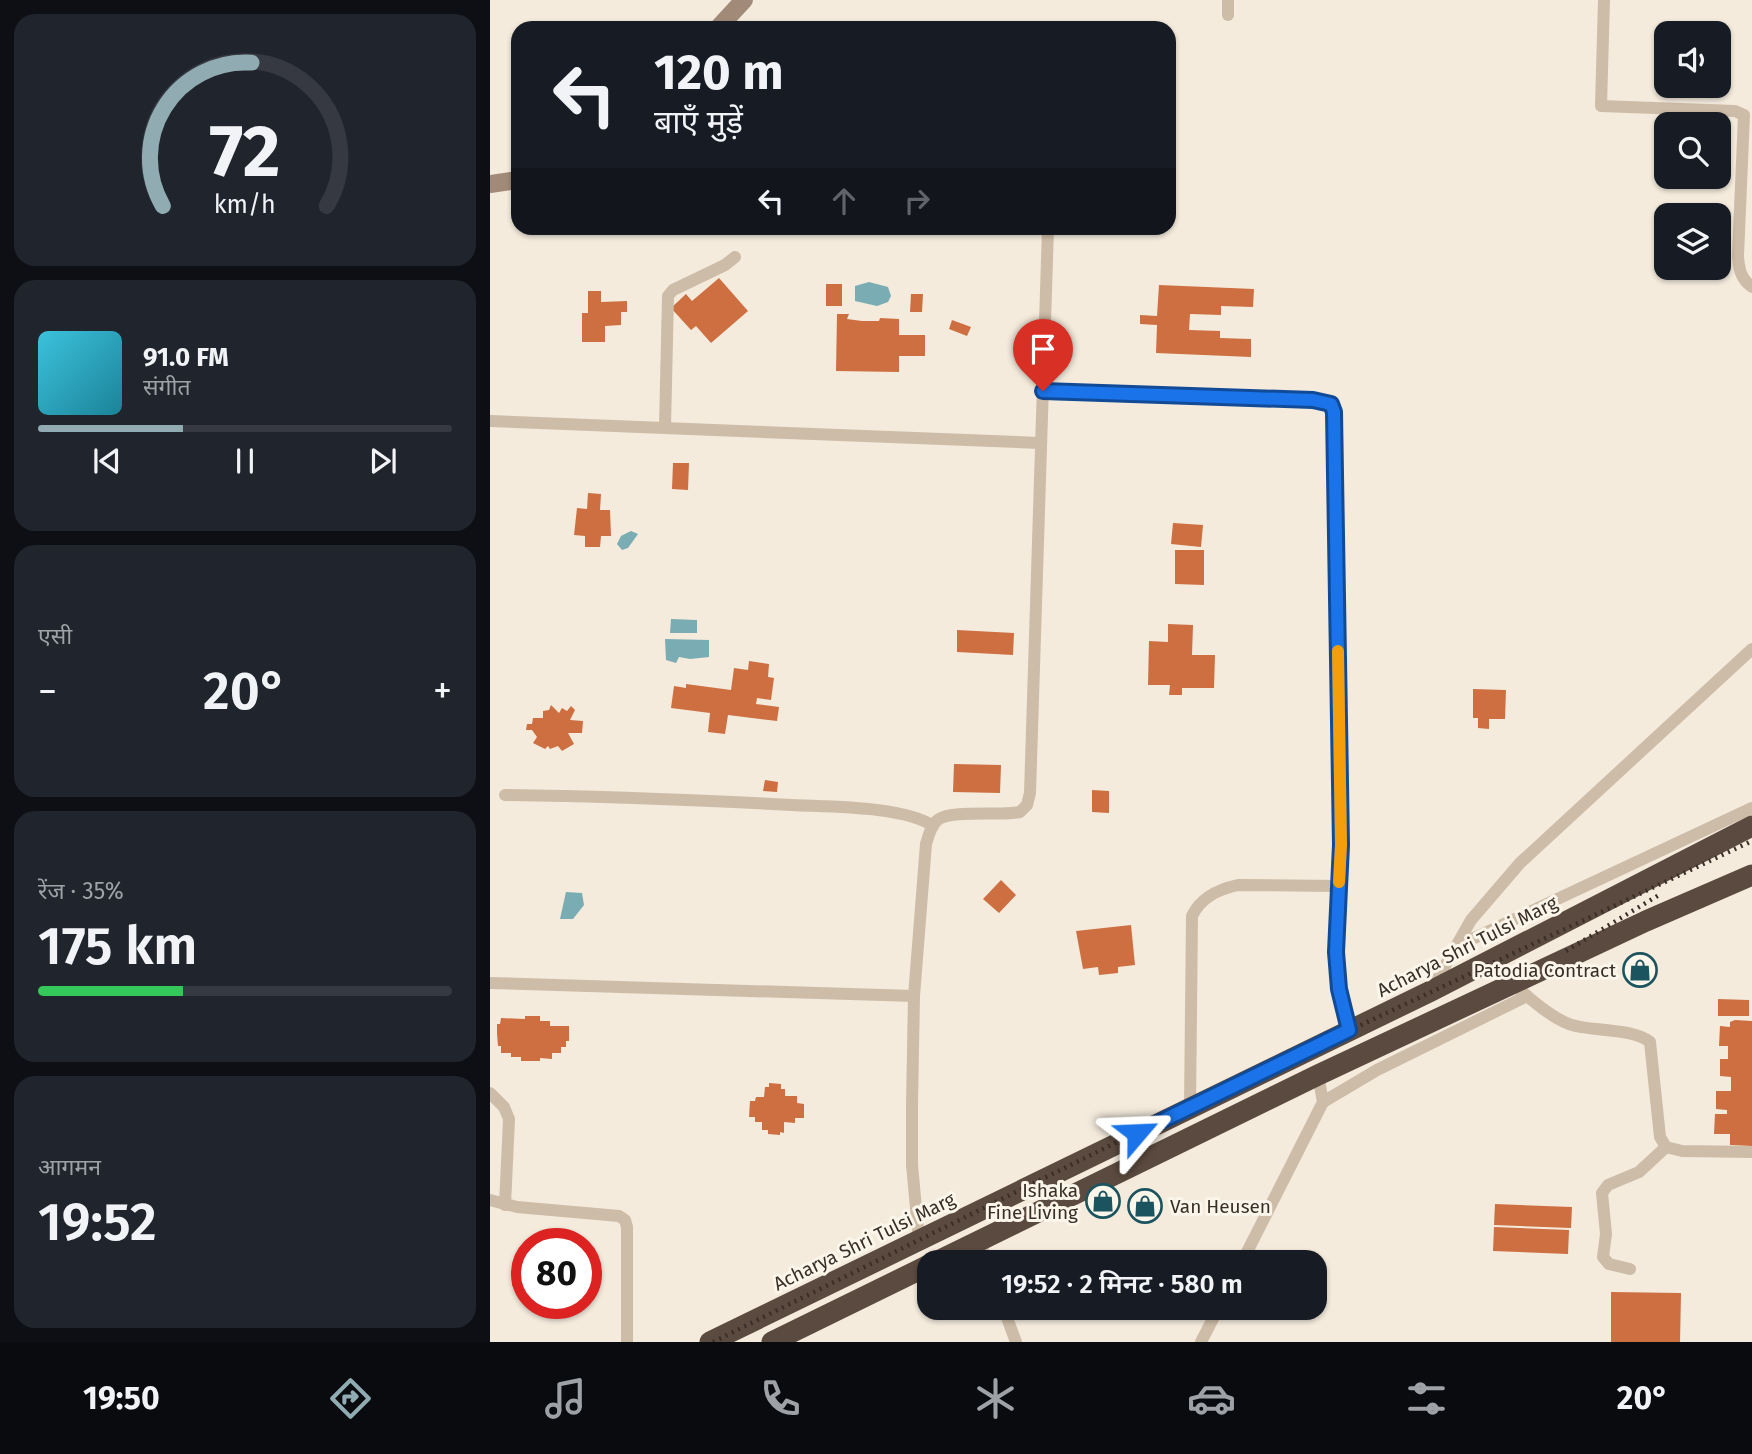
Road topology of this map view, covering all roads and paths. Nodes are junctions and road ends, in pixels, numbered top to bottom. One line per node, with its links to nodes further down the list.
1 (744, 0): 5 (street)
2 (1228, 0): 4 (street)
3 (1604, 0): 10 (street)
4 (1227, 16)
5 (724, 21)
6 (511, 181): 7 (street)
7 (490, 184)
8 (1048, 235): 11 (street)
9 (735, 257): 13 (street)
10 (1752, 287)
11 (1043, 391): 14 (street); 21 (street)
12 (490, 421): 13 (street)
13 (665, 427): 14 (street)
14 (1040, 443): 19 (street)
15 (1752, 649): 22 (street)
16 (505, 796): 19 (street)
17 (1752, 808): 22 (street)
18 (1752, 825): 25 (highway, Acharya Shri Tulsi Marg)
19 (933, 826): 26 (street)
20 (1752, 875): 24 (highway)
21 (1339, 886): 27 (street); 32 (street)
22 (1454, 948): 25 (street)
23 (490, 983): 26 (street)
24 (1520, 990): 29 (highway); 31 (street); 33 (street)
25 (1431, 991): 27 (highway, Acharya Shri Tulsi Marg)
26 (914, 996): 37 (street)
27 (1349, 1030): 28 (highway, Acharya Shri Tulsi Marg)
28 (1302, 1053): 29 (highway); 32 (highway, Acharya Shri Tulsi Marg)
29 (1318, 1075): 31 (street); 38 (highway)
30 (490, 1093): 36 (street)
31 (1322, 1102): 41 (street)
32 (1190, 1108): 37 (highway, Acharya Shri Tulsi Marg)
33 (1666, 1147): 34 (street); 42 (street)
34 (1752, 1152)
35 (490, 1200): 36 (street)
36 (505, 1205): 46 (street)
37 (919, 1240): 47 (highway, Acharya Shri Tulsi Marg)
38 (979, 1240): 39 (highway); 40 (street)
39 (959, 1250)
40 (983, 1250)
41 (1248, 1250)
42 (1630, 1269)
43 (917, 1271): 48 (highway)
44 (1008, 1320): 49 (street)
45 (1212, 1320): 50 (street)
46 (627, 1342)
47 (710, 1342)
48 (772, 1342)
49 (1016, 1342)
50 (1201, 1342)

